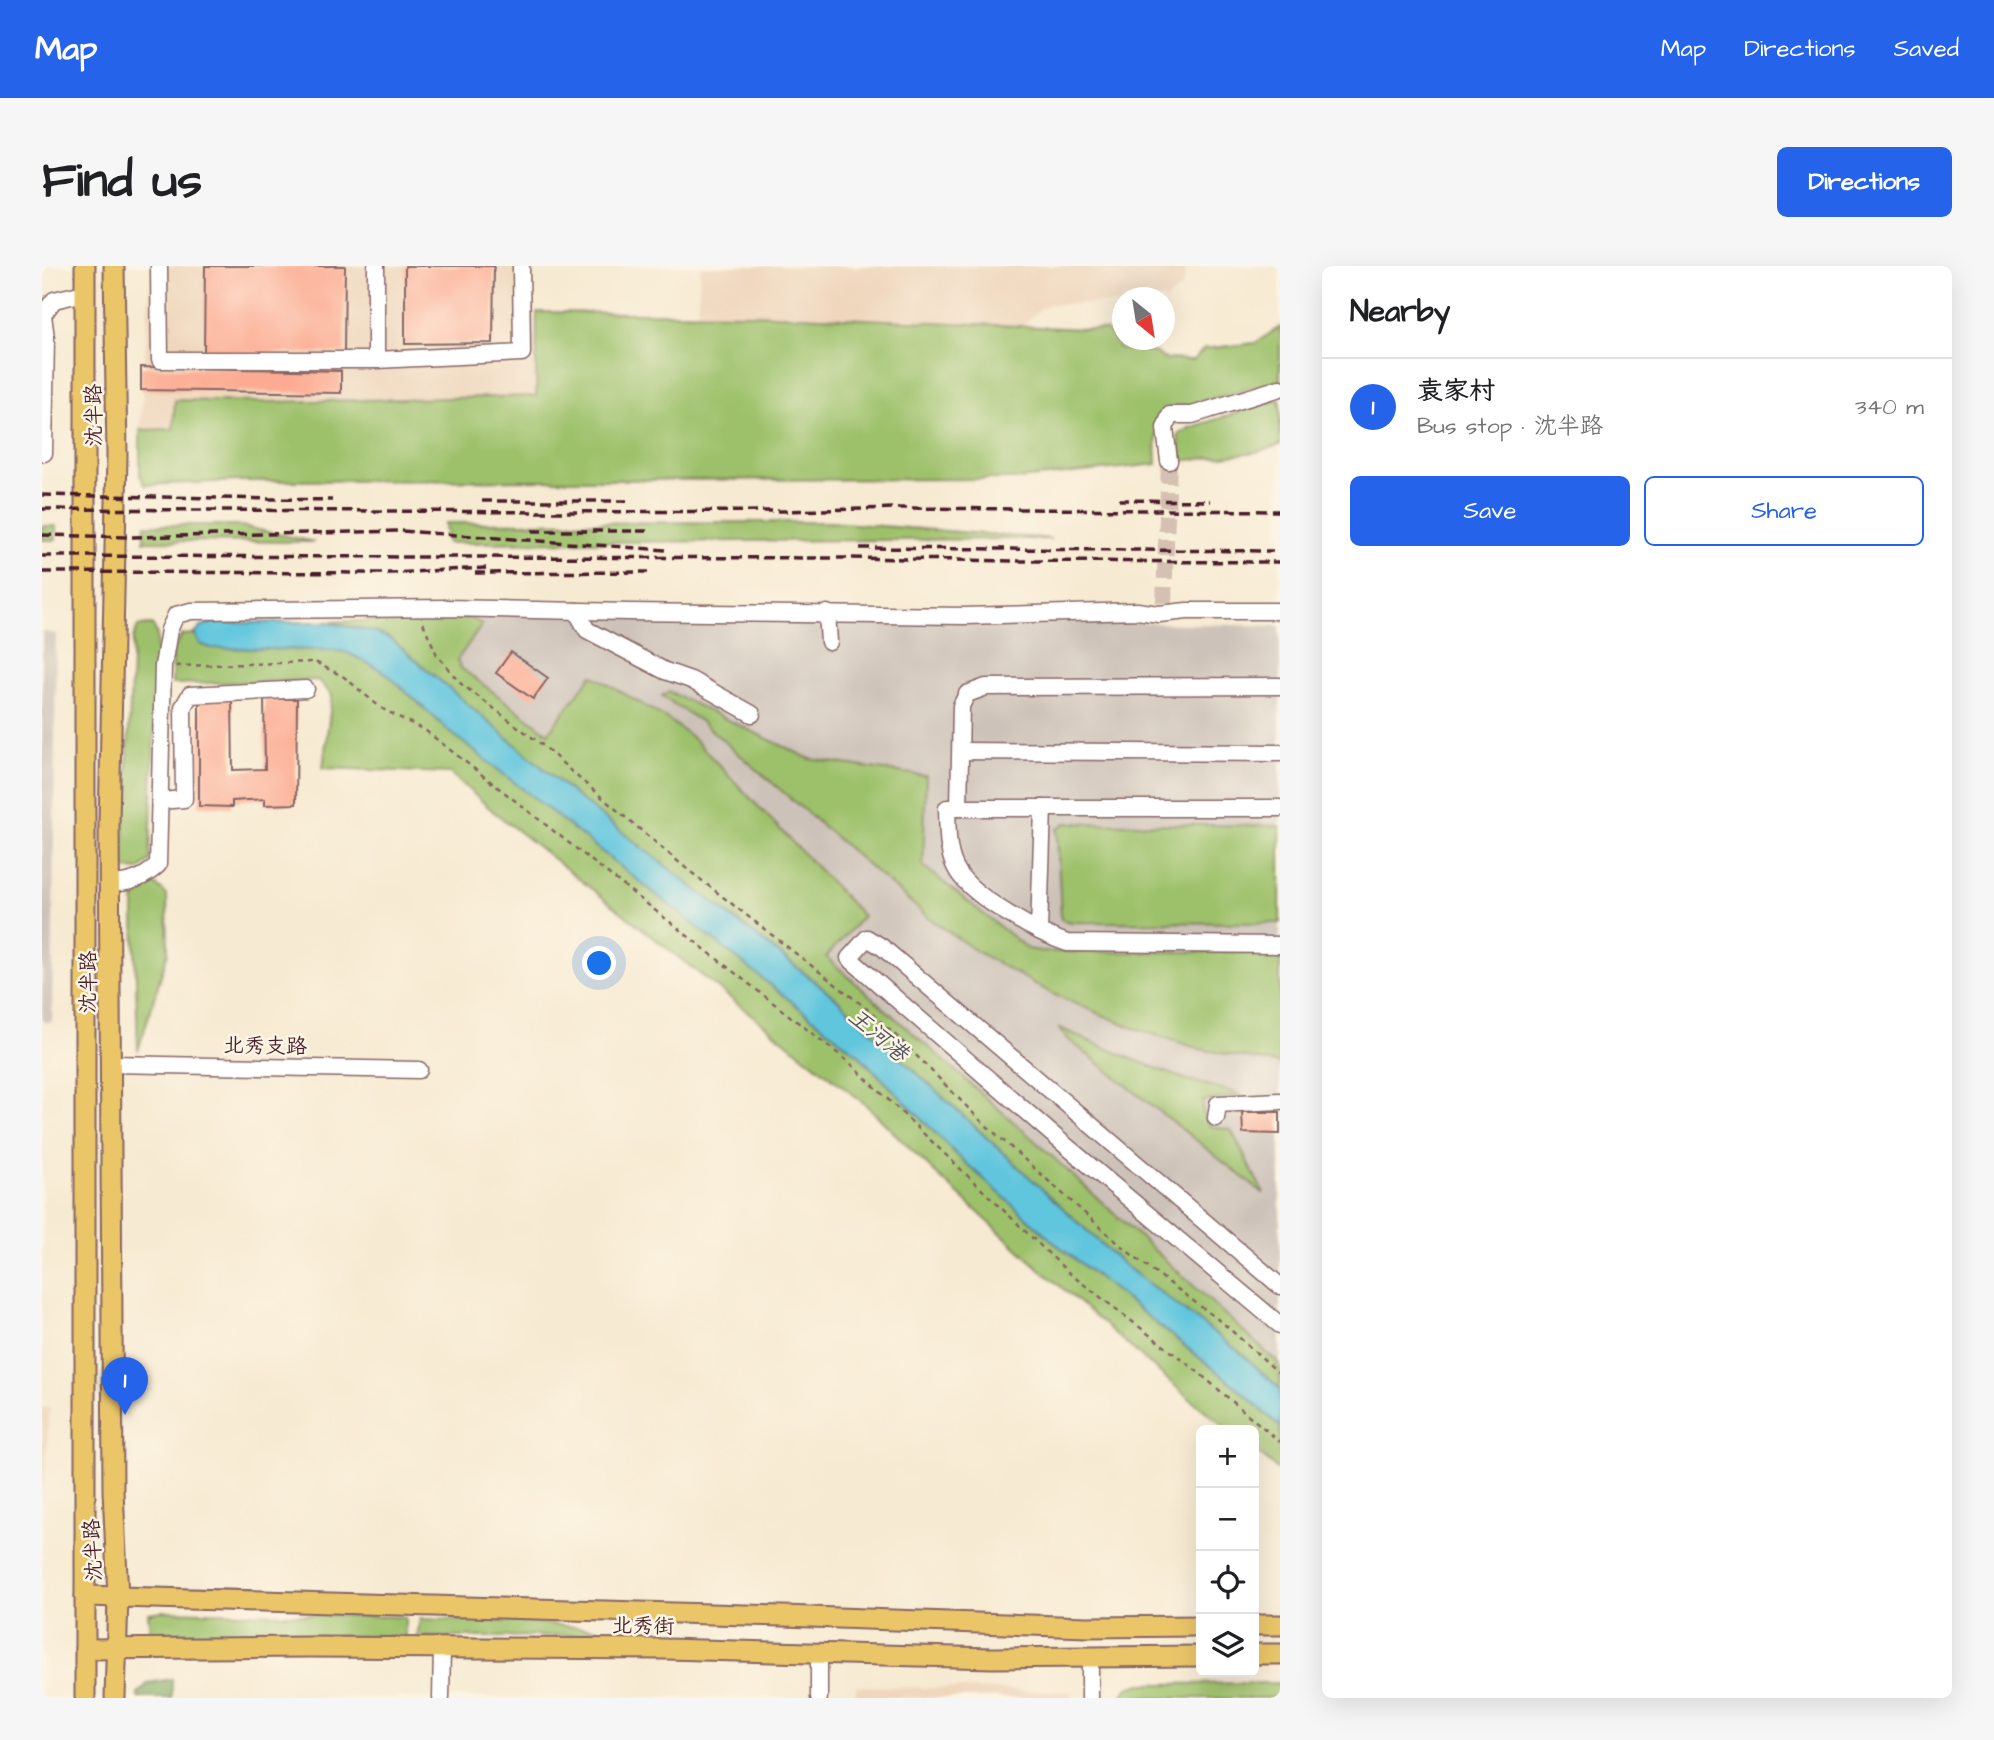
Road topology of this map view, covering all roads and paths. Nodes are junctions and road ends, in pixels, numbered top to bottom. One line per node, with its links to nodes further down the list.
1 (85, 266): 6 (main road, 沈半路)
2 (114, 266): 28 (main road, 沈半路)
3 (159, 266): 8 (street)
4 (376, 266): 8 (street)
5 (521, 266): 8 (street)
6 (84, 293): 7 (street); 39 (main road, 沈半路)
7 (43, 315): 10 (street)
8 (376, 360)
9 (1280, 388): 12 (street)
10 (43, 424): 11 (street)
11 (42, 453)
12 (1169, 461)
13 (416, 608): 14 (street); 18 (street); 37 (path)
14 (576, 611): 16 (street); 21 (street)
15 (1280, 611): 16 (street)
16 (827, 613): 17 (street)
17 (829, 642)
18 (163, 666): 24 (street); 38 (path)
19 (1280, 686): 22 (street)
20 (306, 689): 24 (street)
21 (752, 714)
22 (961, 751): 23 (street); 25 (street)
23 (1280, 753)
24 (160, 801): 28 (street)
25 (959, 808): 26 (street); 29 (street)
26 (1043, 808): 27 (street); 29 (street)
27 (1280, 808)
28 (110, 884): 31 (main road, 沈半路)
29 (1039, 931): 30 (street)
30 (1280, 946)
31 (111, 1064): 32 (street, 北秀支路); 40 (main road, 沈半路)
32 (419, 1070)
33 (1280, 1101): 34 (street)
34 (1216, 1118)
35 (1280, 1286): 36 (street)
36 (1280, 1325)
37 (1280, 1374)
38 (1280, 1442)
39 (85, 1596): 40 (main road, 北秀街); 45 (main road, 沈半路)
40 (118, 1597): 43 (main road, 北秀街); 46 (main road, 沈半路)
41 (1259, 1625): 42 (main road)
42 (1280, 1625)
43 (1196, 1626)
44 (442, 1648): 46 (main road, 北秀街); 47 (main road, 北秀街); 54 (street)
45 (85, 1649): 46 (main road, 北秀街); 52 (main road, 沈半路)
46 (115, 1649): 53 (main road, 沈半路)
47 (819, 1653): 51 (main road, 北秀街); 55 (street)
48 (1259, 1654): 49 (main road)
49 (1280, 1654)
50 (1196, 1656): 51 (main road, 北秀街)
51 (1090, 1658): 56 (street)
52 (85, 1698)
53 (115, 1698)
54 (441, 1698)
55 (820, 1698)
56 (1090, 1698)

